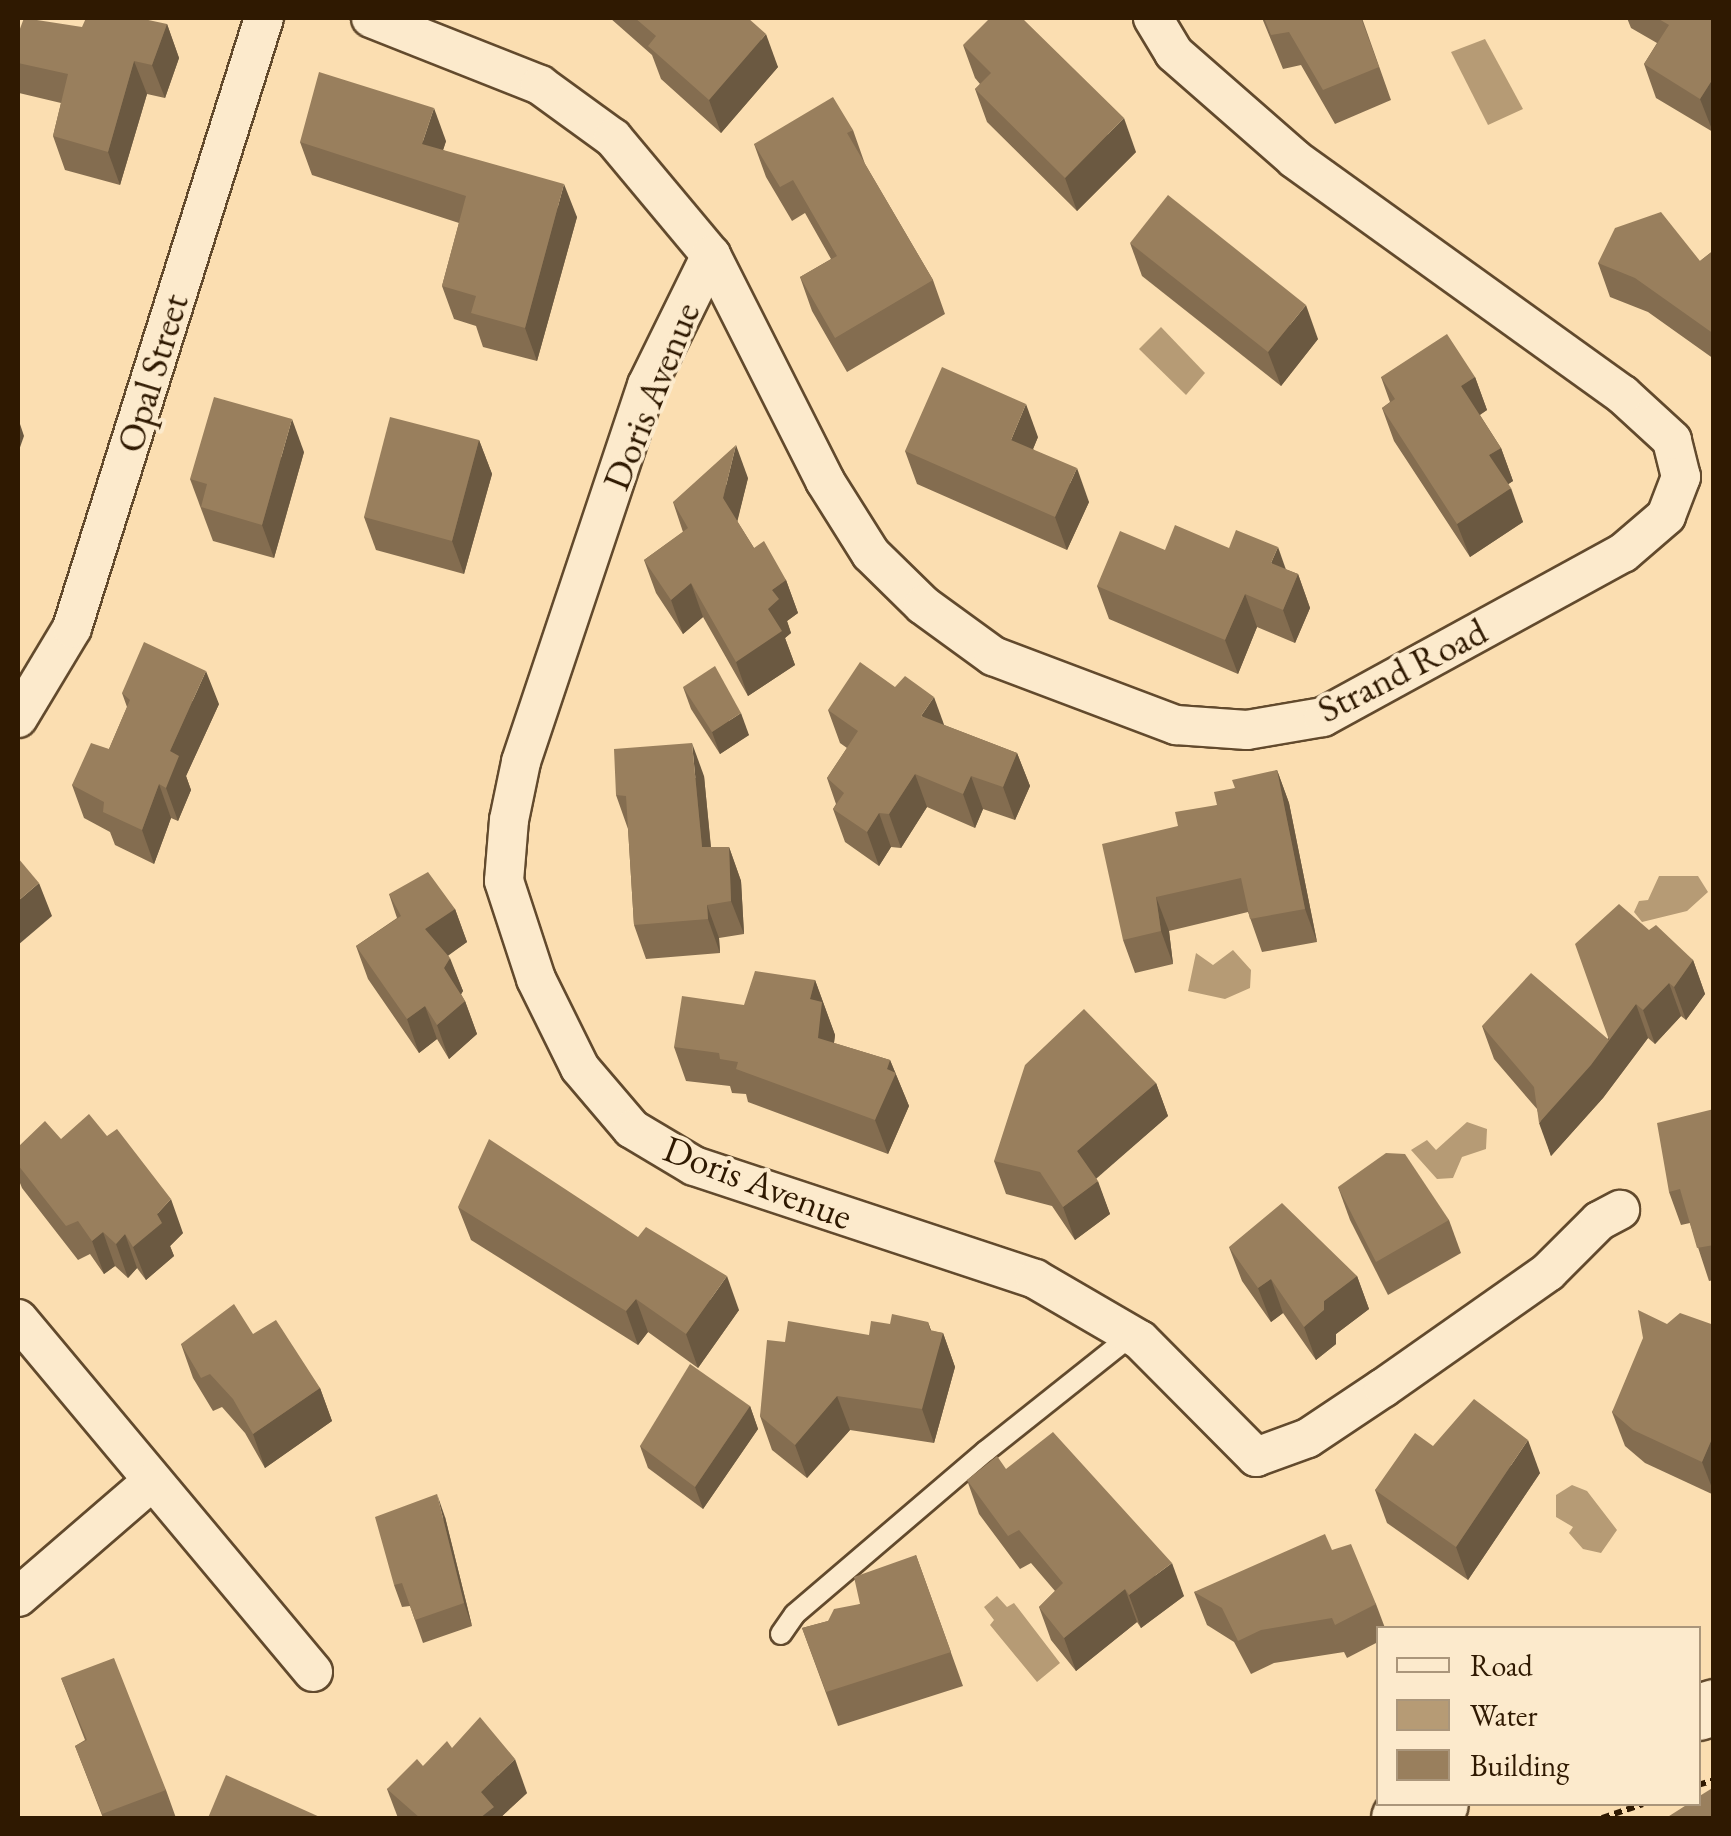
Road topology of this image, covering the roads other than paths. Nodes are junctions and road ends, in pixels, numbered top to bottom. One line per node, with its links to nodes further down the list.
1 (264, 18): 5 (street, Opal Street)
2 (371, 18): 4 (street, Strand Road)
3 (1153, 18): 4 (street, Strand Road)
4 (711, 255): 8 (street, Doris Avenue)
5 (18, 718)
6 (1620, 1210): 8 (street, Doris Avenue)
7 (18, 1319): 9 (street)
8 (1132, 1335): 11 (lane)
9 (150, 1484): 10 (street); 12 (street)
10 (18, 1597)
11 (781, 1634)
12 (312, 1672)
13 (1434, 1806): 14 (main road)
14 (1399, 1818)

